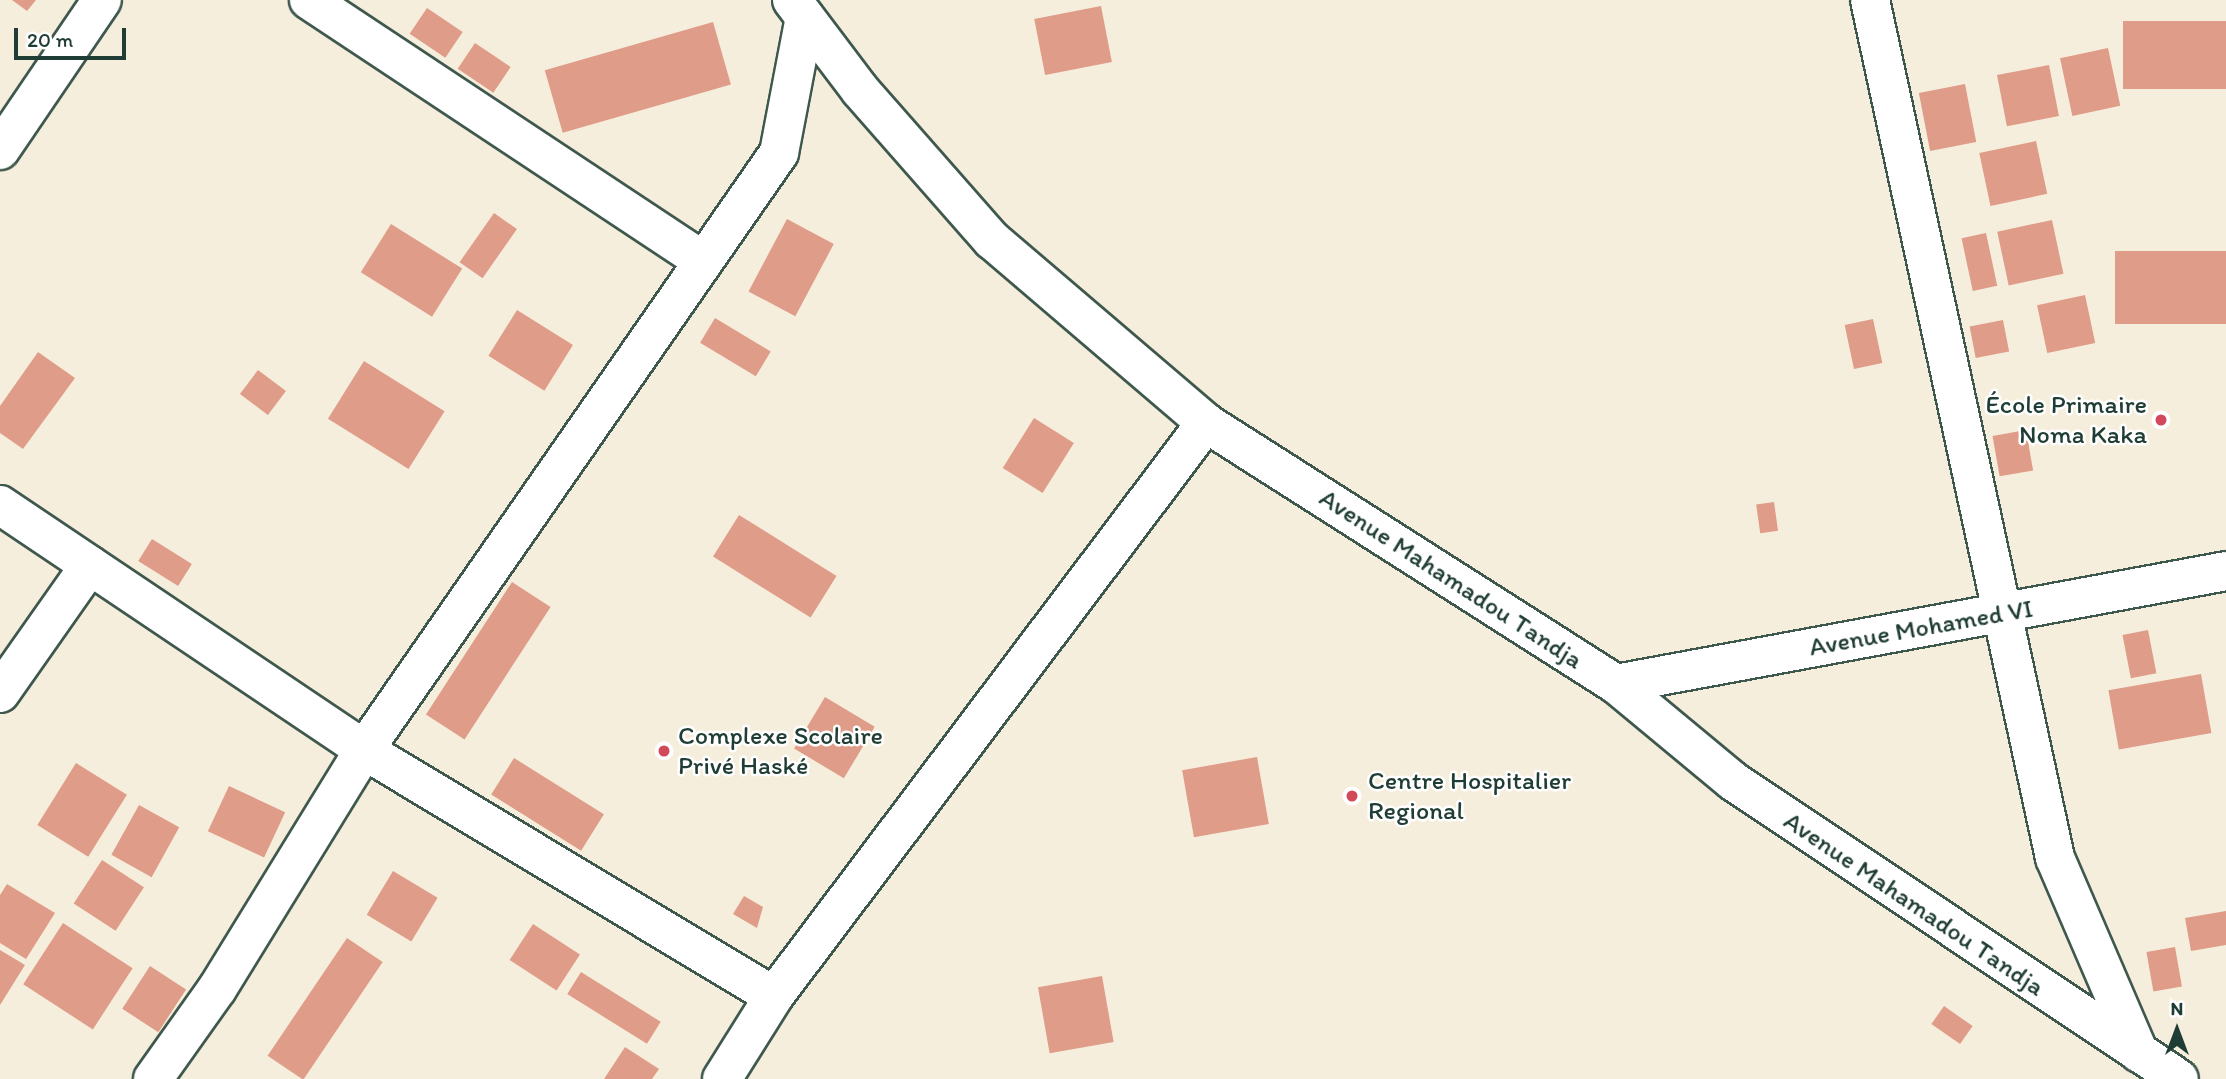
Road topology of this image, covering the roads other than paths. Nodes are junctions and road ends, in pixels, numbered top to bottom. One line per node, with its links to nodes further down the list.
1 (102, 0): 5 (street)
2 (309, 0): 6 (street)
3 (1870, 0): 11 (street)
4 (799, 8): 6 (street); 7 (street, Avenue Mahamadou Tandja)
5 (0, 150)
6 (703, 261): 14 (street)
7 (1206, 423): 12 (street, Avenue Mahamadou Tandja); 15 (street)
8 (0, 505): 9 (street)
9 (90, 565): 13 (street); 14 (street)
10 (2226, 571): 11 (street, Avenue Mohamed VI)
11 (2001, 613): 12 (street, Avenue Mohamed VI); 16 (street)
12 (1616, 684): 16 (street, Avenue Mahamadou Tandja)
13 (0, 693)
14 (365, 750): 15 (street); 17 (street)
15 (774, 996): 18 (street)
16 (2139, 1053): 19 (street, Avenue Mahamadou Tandja)
17 (153, 1079)
18 (722, 1079)
19 (2179, 1079)

